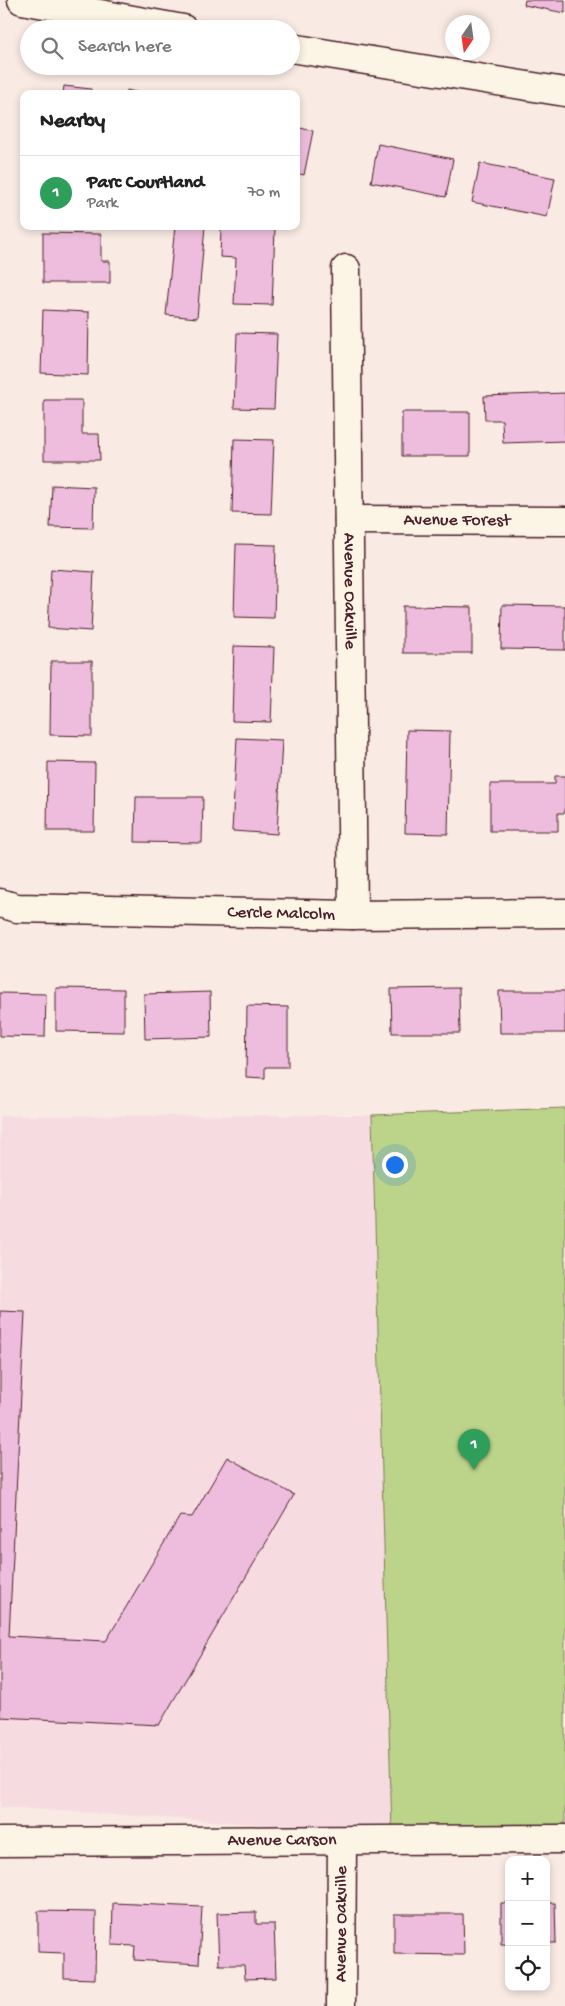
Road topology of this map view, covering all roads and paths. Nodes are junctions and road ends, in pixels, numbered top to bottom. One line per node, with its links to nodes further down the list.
1 (22, 0): 2 (street)
2 (133, 20)
3 (300, 49): 4 (street)
4 (565, 92)
5 (346, 269): 6 (street, Avenue Oakville)
6 (349, 520): 7 (street, Avenue Forest); 10 (street, Avenue Oakville)
7 (565, 521)
8 (0, 904): 10 (street, Cercle Malcolm)
9 (565, 913): 10 (street, Cercle Malcolm)
10 (353, 915)
11 (565, 1840): 13 (street, Avenue Carson)
12 (0, 1842): 13 (street, Avenue Carson)
13 (342, 1842): 14 (street, Avenue Oakville)
14 (341, 2006)

